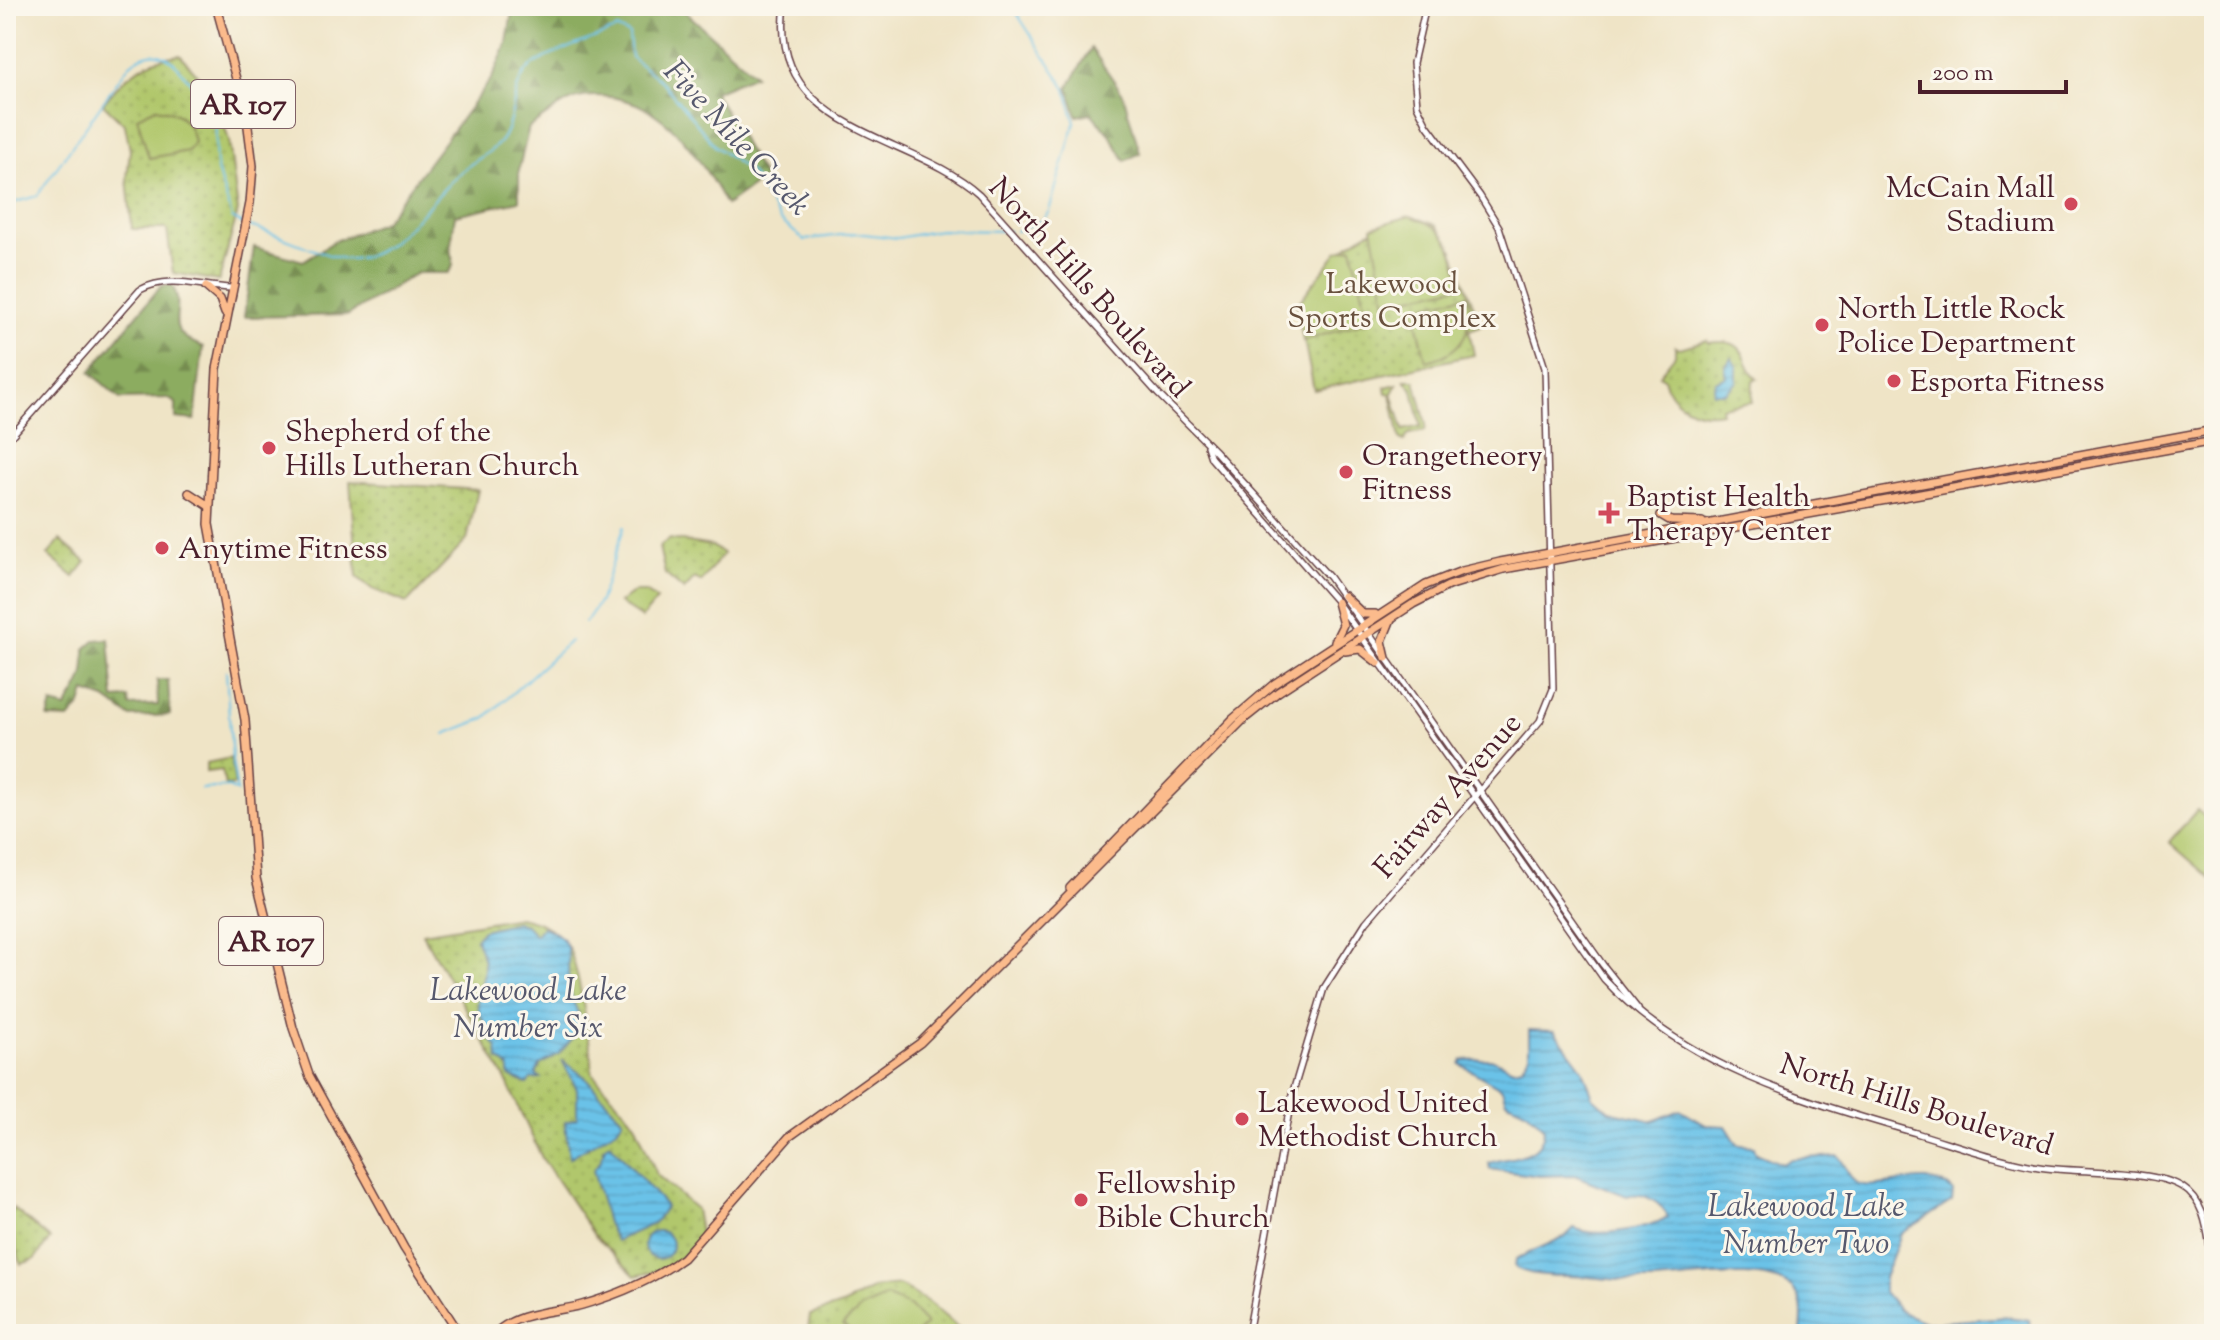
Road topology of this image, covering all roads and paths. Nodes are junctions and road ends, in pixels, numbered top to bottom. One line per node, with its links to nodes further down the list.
1 (216, 6): 5 (main road, AR 107)
2 (785, 6): 10 (street, North Hills Boulevard)
3 (1426, 6): 16 (street, Fairway Avenue)
4 (206, 287): 5 (street); 6 (main road); 9 (street)
5 (231, 288): 6 (main road, AR 107)
6 (226, 317): 13 (main road, AR 107)
7 (2214, 430): 11 (main road)
8 (2214, 441): 11 (main road)
9 (6, 442)
10 (1207, 446): 17 (street, North Hills Boulevard); 18 (street, North Hills Boulevard)
11 (2022, 471): 15 (main road); 16 (main road)
12 (189, 493): 13 (main road)
13 (209, 506): 32 (main road, AR 107)
14 (1661, 515): 15 (main road)
15 (1716, 522): 16 (main road)
16 (1551, 557): 19 (main road); 25 (street, Fairway Avenue)
17 (1344, 596): 19 (main road); 20 (street, North Hills Boulevard)
18 (1337, 602): 20 (street, North Hills Boulevard); 21 (main road)
19 (1392, 612): 20 (main road); 23 (main road)
20 (1362, 631): 21 (main road); 22 (main road); 23 (street, North Hills Boulevard); 24 (street, North Hills Boulevard)
21 (1332, 644): 27 (main road)
22 (1335, 655): 24 (main road); 27 (main road)
23 (1386, 658): 25 (street, North Hills Boulevard)
24 (1378, 663): 26 (street, North Hills Boulevard)
25 (1480, 791): 26 (street, Fairway Avenue); 28 (street, North Hills Boulevard)
26 (1475, 797): 28 (street, North Hills Boulevard); 34 (street, Fairway Avenue)
27 (1056, 905): 33 (main road)
28 (1641, 1013): 29 (street, North Hills Boulevard)
29 (2210, 1242): 30 (street, North Hills Boulevard); 31 (street, North Hills Boulevard)
30 (2214, 1249)
31 (2214, 1269)
32 (460, 1334)
33 (494, 1334)
34 (1248, 1334)

